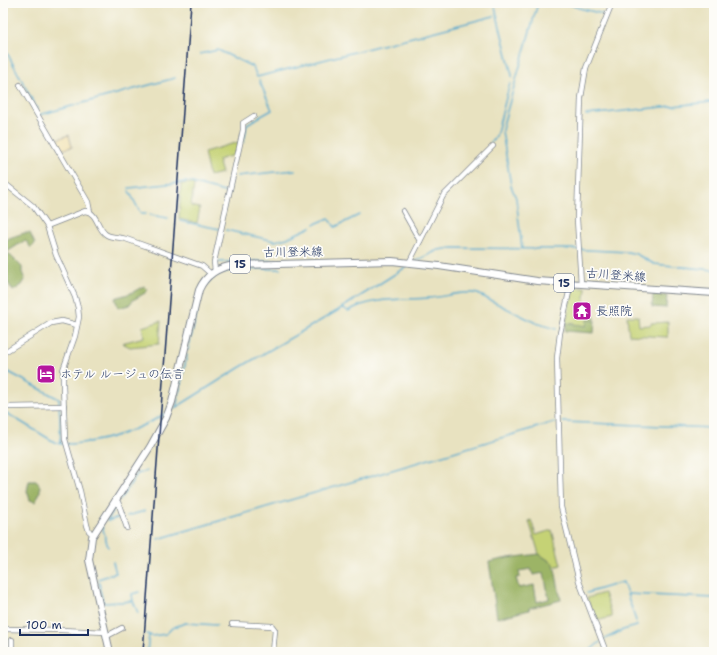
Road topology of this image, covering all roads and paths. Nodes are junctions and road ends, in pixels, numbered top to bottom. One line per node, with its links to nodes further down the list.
1 (612, 3): 13 (street)
2 (20, 85): 7 (street)
3 (254, 116): 11 (street)
4 (493, 146): 9 (street)
5 (3, 182): 8 (street)
6 (403, 211): 9 (street)
7 (90, 212): 8 (street); 11 (street)
8 (47, 226): 15 (street)
9 (420, 241): 10 (street)
10 (412, 263): 11 (main road, 古川登米線 / 15); 12 (main road, 古川登米線 / 15)
11 (213, 272): 19 (main road)
12 (571, 283): 13 (main road, 古川登米線 / 15); 30 (street)
13 (581, 284): 14 (main road, 古川登米線 / 15)
14 (714, 292)
15 (77, 325): 16 (street); 18 (street)
16 (3, 353)
17 (3, 406): 18 (street)
18 (63, 406): 21 (street)
19 (115, 500): 20 (street); 21 (main road)
20 (127, 528)
21 (93, 535): 25 (main road)
22 (232, 624): 29 (street)
23 (122, 628): 25 (street)
24 (3, 629): 25 (street)
25 (106, 634): 28 (main road)
26 (12, 640): 27 (street)
27 (12, 652)
28 (110, 652)
29 (272, 652)
30 (606, 652)

